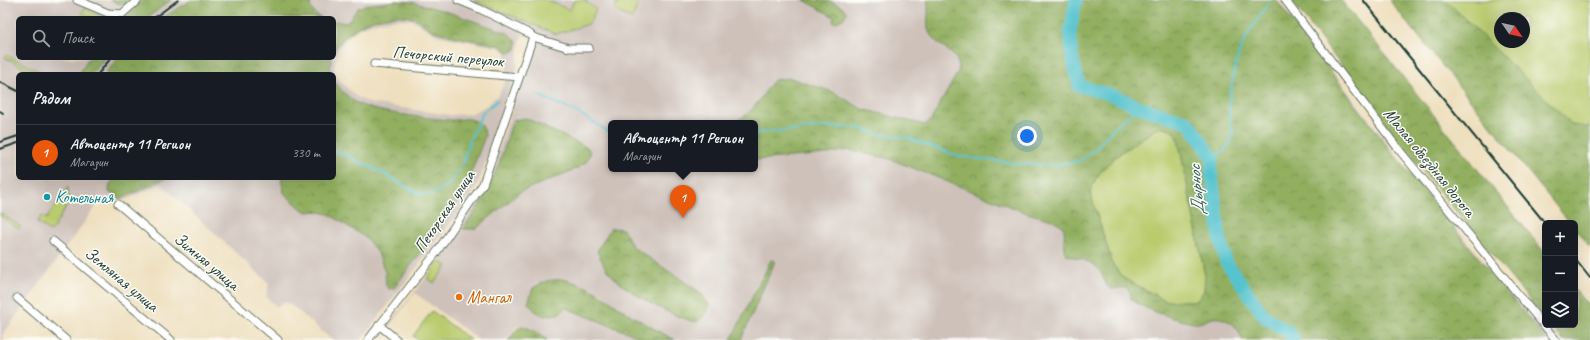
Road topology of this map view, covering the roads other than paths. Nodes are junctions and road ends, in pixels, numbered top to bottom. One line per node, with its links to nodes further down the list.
1 (77, 0): 2 (street)
2 (138, 0)
3 (458, 0): 5 (street)
4 (1285, 0): 18 (street, Малая объездная дорога)
5 (532, 35): 6 (street); 8 (street, Печорская улица)
6 (589, 48)
7 (374, 64): 8 (street, Печорский переулок)
8 (519, 78): 12 (street, Печорская улица)
9 (118, 204): 15 (street, Зимняя улица)
10 (53, 241): 14 (street, Земляная улица)
11 (17, 298): 13 (street)
12 (379, 325): 16 (street, Печорская улица); 17 (street)
13 (66, 340)
14 (171, 340)
15 (278, 340)
16 (368, 340)
17 (397, 340)
18 (1556, 340)

